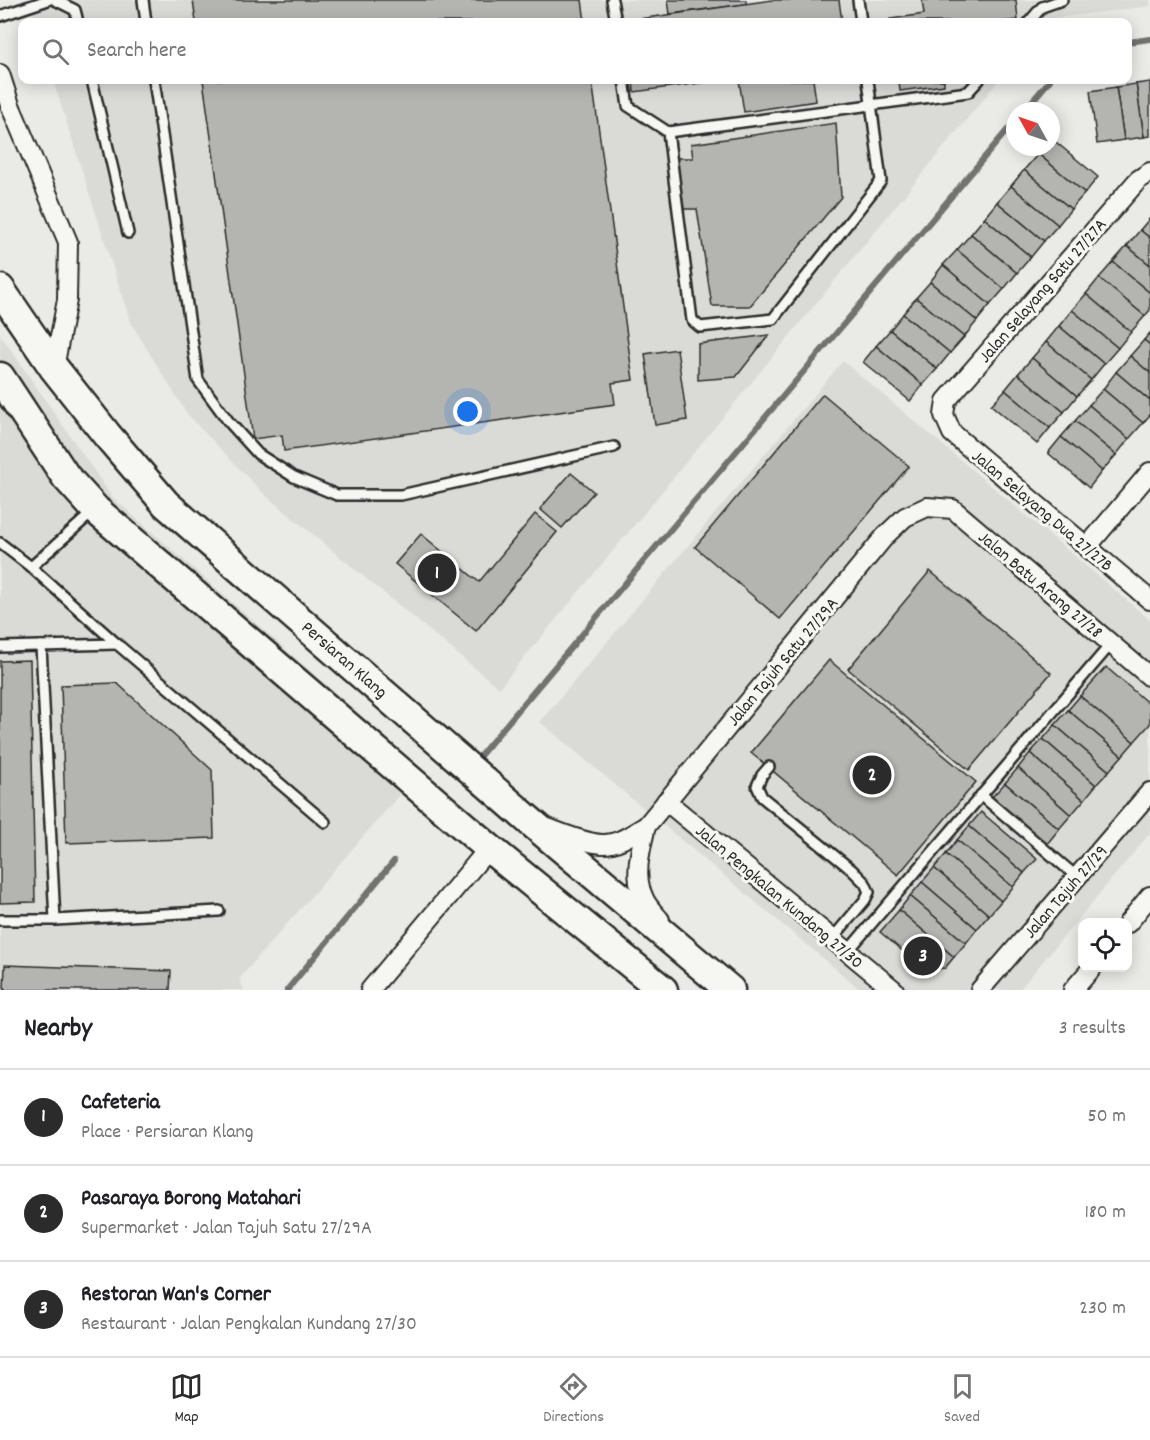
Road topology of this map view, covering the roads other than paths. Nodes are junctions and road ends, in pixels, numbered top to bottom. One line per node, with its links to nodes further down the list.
1 (48, 0): 7 (lane)
2 (55, 0): 8 (lane)
3 (143, 0): 9 (lane)
4 (612, 0): 10 (lane)
5 (858, 0): 11 (lane)
6 (1062, 0): 12 (lane)
7 (0, 16)
8 (77, 18)
9 (145, 18)
10 (615, 18)
11 (860, 18)
12 (1032, 18)
13 (0, 74): 24 (street)
14 (93, 84): 22 (lane)
15 (155, 84): 28 (lane)
16 (625, 84): 20 (lane)
17 (869, 84): 19 (lane)
18 (975, 84): 19 (lane)
19 (872, 106): 20 (lane); 20 (lane)
20 (668, 132)
21 (1150, 172): 27 (street, Jalan Selayang Satu 27/27A)
22 (128, 233)
23 (0, 289): 24 (main road, Persiaran Klang)
24 (54, 368): 47 (main road, Persiaran Klang)
25 (0, 377): 30 (main road)
26 (0, 411): 30 (main road)
27 (944, 415): 34 (street, Jalan Selayang Dua 27/27B)
28 (614, 447)
29 (1150, 472): 34 (street)
30 (66, 477): 32 (main road)
31 (927, 507): 38 (street, Jalan Batu Arang 27/28); 45 (street, Jalan Tajuh Satu 27/29A)
32 (96, 510): 35 (lane); 49 (main road)
33 (0, 543): 35 (lane)
34 (1087, 547): 36 (street, Jalan Selayang Dua 27/27B)
35 (31, 567): 37 (lane)
36 (1150, 600)
37 (117, 644): 39 (lane); 46 (lane)
38 (1111, 644): 41 (street, Jalan Batu Arang 27/28); 44 (lane)
39 (41, 646): 40 (lane); 55 (lane)
40 (0, 647)
41 (1150, 677)
42 (769, 767): 56 (lane)
43 (1150, 792): 50 (street, Jalan Tajuh 27/29)
44 (981, 795): 50 (lane); 58 (lane)
45 (666, 801): 48 (street, Jalan Tajuh Satu 27/29A); 56 (street, Jalan Pengkalan Kundang 27/30)
46 (325, 822)
47 (531, 822): 48 (street, Jalan Tajuh Satu 27/29A); 57 (main road, Persiaran Klang)
48 (645, 826): 57 (street)
49 (489, 848): 60 (street); 61 (main road)
50 (1077, 877): 64 (street, Jalan Tajuh 27/29)
51 (1150, 896): 53 (street)
52 (219, 911): 55 (lane)
53 (1132, 918)
54 (0, 920): 55 (lane)
55 (55, 920)
56 (832, 939): 58 (street, Jalan Pengkalan Kundang 27/30)
57 (679, 947): 62 (main road, Persiaran Klang)
58 (848, 951): 63 (street, Jalan Pengkalan Kundang 27/30)
59 (1089, 972): 65 (street)
60 (370, 990)
61 (663, 990)
62 (730, 990)
63 (894, 990)
64 (980, 990)
65 (1073, 990)

